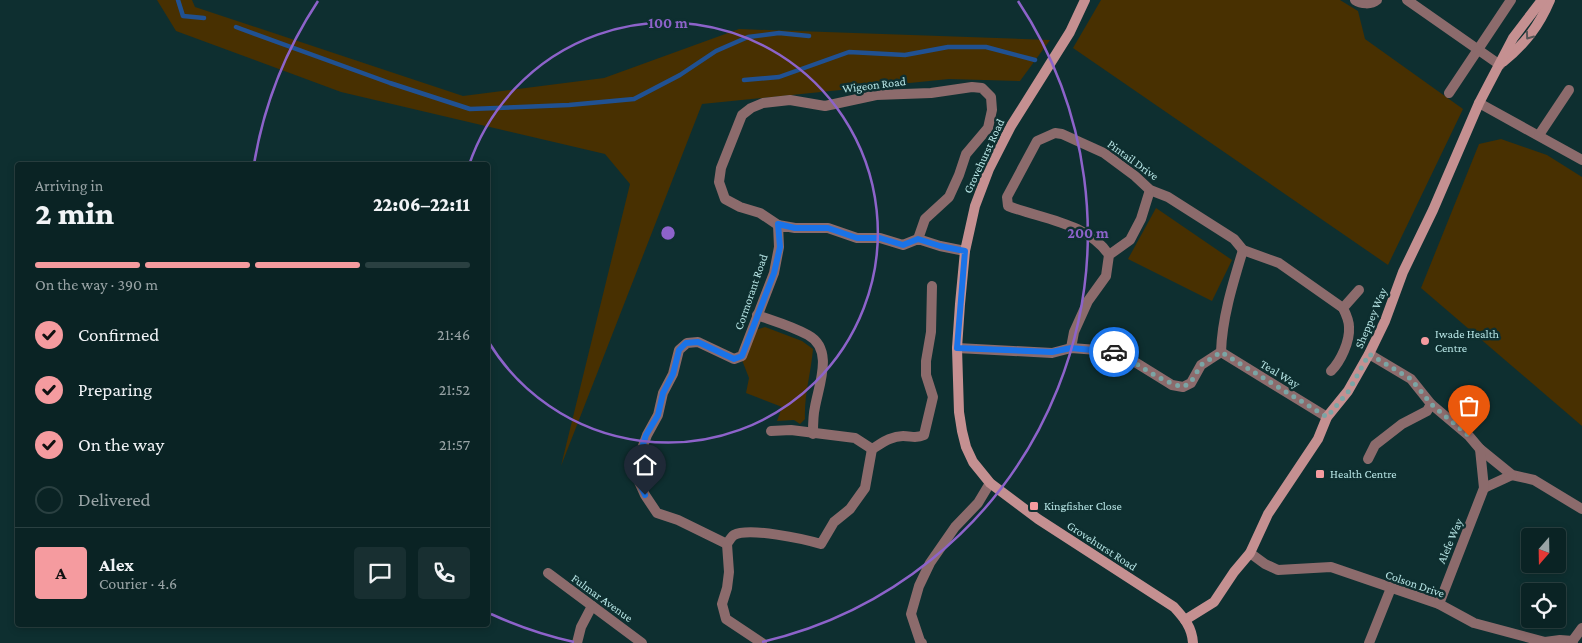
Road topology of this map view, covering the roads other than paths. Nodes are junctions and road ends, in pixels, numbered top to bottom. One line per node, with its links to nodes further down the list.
1 (1086, 0): 19 (street, Grovehurst Road)
2 (1354, 0): 3 (street)
3 (1377, 0)
4 (1407, 0): 8 (street)
5 (1511, 0): 8 (street)
6 (1542, 0): 9 (street, Sheppey Way)
7 (1550, 0): 9 (street, one-way to 9)
8 (1478, 50): 9 (street); 11 (street)
9 (1500, 65): 12 (street, Sheppey Way)
10 (1569, 90): 13 (street)
11 (1449, 93)
12 (1479, 103): 13 (street); 28 (street, Sheppey Way)
13 (1539, 135): 14 (street)
14 (1582, 160)
15 (1150, 190): 18 (street, Pintail Drive); 20 (street); 20 (street, Pintail Drive)
16 (778, 224): 17 (street); 17 (street, Wigeon Road); 24 (street, Cormorant Road)
17 (918, 239): 19 (street)
18 (1243, 250): 23 (street, Pintail Drive); 27 (street)
19 (965, 251): 25 (street, Grovehurst Road)
20 (1109, 255): 26 (street)
21 (932, 286): 34 (street)
22 (1359, 290): 23 (street)
23 (1343, 308): 29 (street)
24 (757, 315): 33 (street); 41 (street, Cormorant Road)
25 (957, 348): 26 (street); 38 (street, Grovehurst Road)
26 (1071, 348): 27 (street)
27 (1221, 352): 31 (street, Teal Way)
28 (1369, 354): 30 (street); 31 (street, Sheppey Way)
29 (1331, 371)
30 (1431, 404): 35 (street); 36 (street)
31 (1327, 417): 42 (street, Sheppey Way)
32 (771, 431): 33 (street)
33 (813, 434): 34 (street)
34 (872, 449): 41 (street)
35 (1480, 449): 37 (street); 39 (street, Alefe Way)
36 (1368, 459)
37 (1512, 475): 39 (street); 40 (street)
38 (990, 483): 47 (street, Grovehurst Road); 53 (street)
39 (1484, 488): 45 (street, Alefe Way)
40 (1582, 509)
41 (727, 544): 52 (street)
42 (1250, 553): 44 (street, Colson Drive); 47 (street, Sheppey Way)
43 (548, 573): 46 (street, Fulmar Avenue)
44 (1391, 588): 45 (street, Colson Drive); 55 (street)
45 (1439, 604): 49 (street, Colson Drive)
46 (592, 606): 50 (street); 51 (street, Fulmar Avenue)
47 (1186, 620): 54 (street)
48 (1582, 628): 49 (street)
49 (1572, 642)
50 (577, 643)
51 (642, 643)
52 (762, 643)
53 (922, 643)
54 (1193, 643)
55 (1369, 643)

